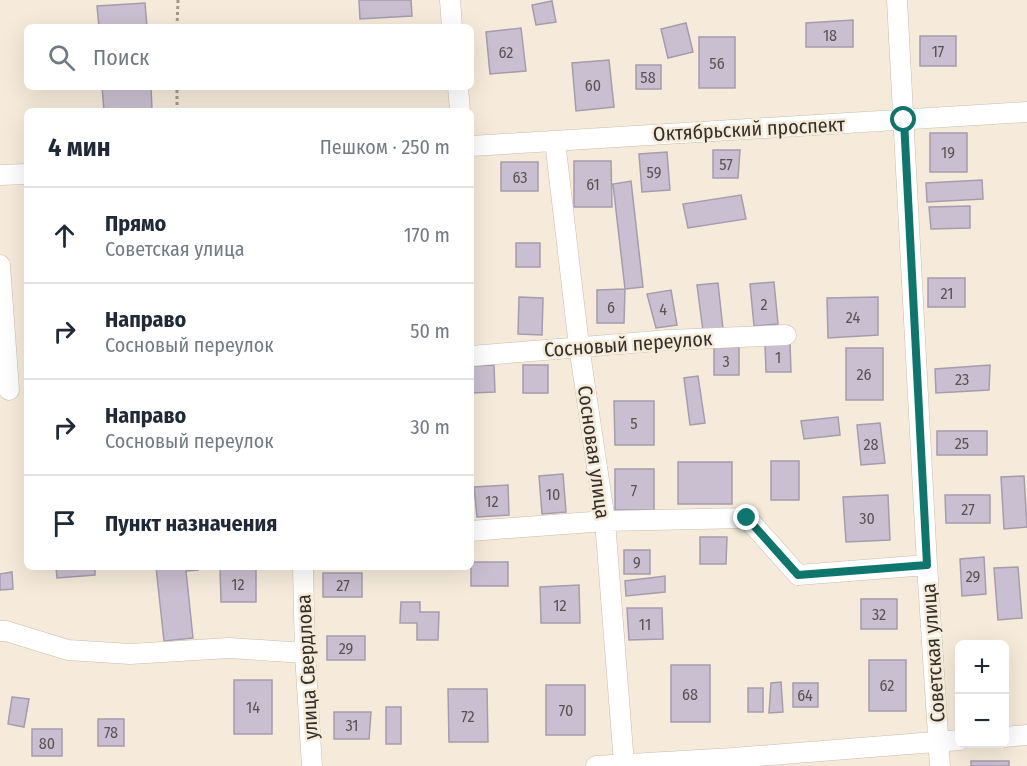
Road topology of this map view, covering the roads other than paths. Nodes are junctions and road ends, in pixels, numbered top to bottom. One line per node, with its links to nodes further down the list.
1 (450, 0): 3 (street)
2 (897, 0): 7 (street, Советская улица)
3 (452, 24)
4 (458, 90): 5 (street)
5 (460, 108)
6 (1027, 112): 7 (street, Октябрьский проспект)
7 (904, 120): 8 (street, Октябрьский проспект); 19 (street, Советская улица)
8 (555, 141): 9 (street, Октябрьский проспект); 14 (street, Сосновая улица)
9 (474, 146)
10 (24, 174): 11 (street)
11 (0, 175)
12 (0, 265): 16 (street)
13 (786, 335): 14 (street, Сосновый переулок)
14 (579, 346): 15 (street, Сосновый переулок); 17 (street, Сосновая улица)
15 (474, 356)
16 (9, 390)
17 (605, 521): 18 (street); 19 (street); 28 (street, Сосновая улица)
18 (474, 531)
19 (927, 565): 26 (street, Советская улица)
20 (303, 570): 22 (street, улица Свердлова)
21 (0, 631): 22 (street)
22 (305, 653): 29 (street, улица Свердлова)
23 (1027, 735): 24 (street)
24 (1009, 737)
25 (955, 740): 26 (street)
26 (939, 741): 27 (street); 31 (street, Советская улица)
27 (733, 762): 28 (street)
28 (624, 764): 30 (street)
29 (312, 766)
30 (596, 766)
31 (940, 766)

